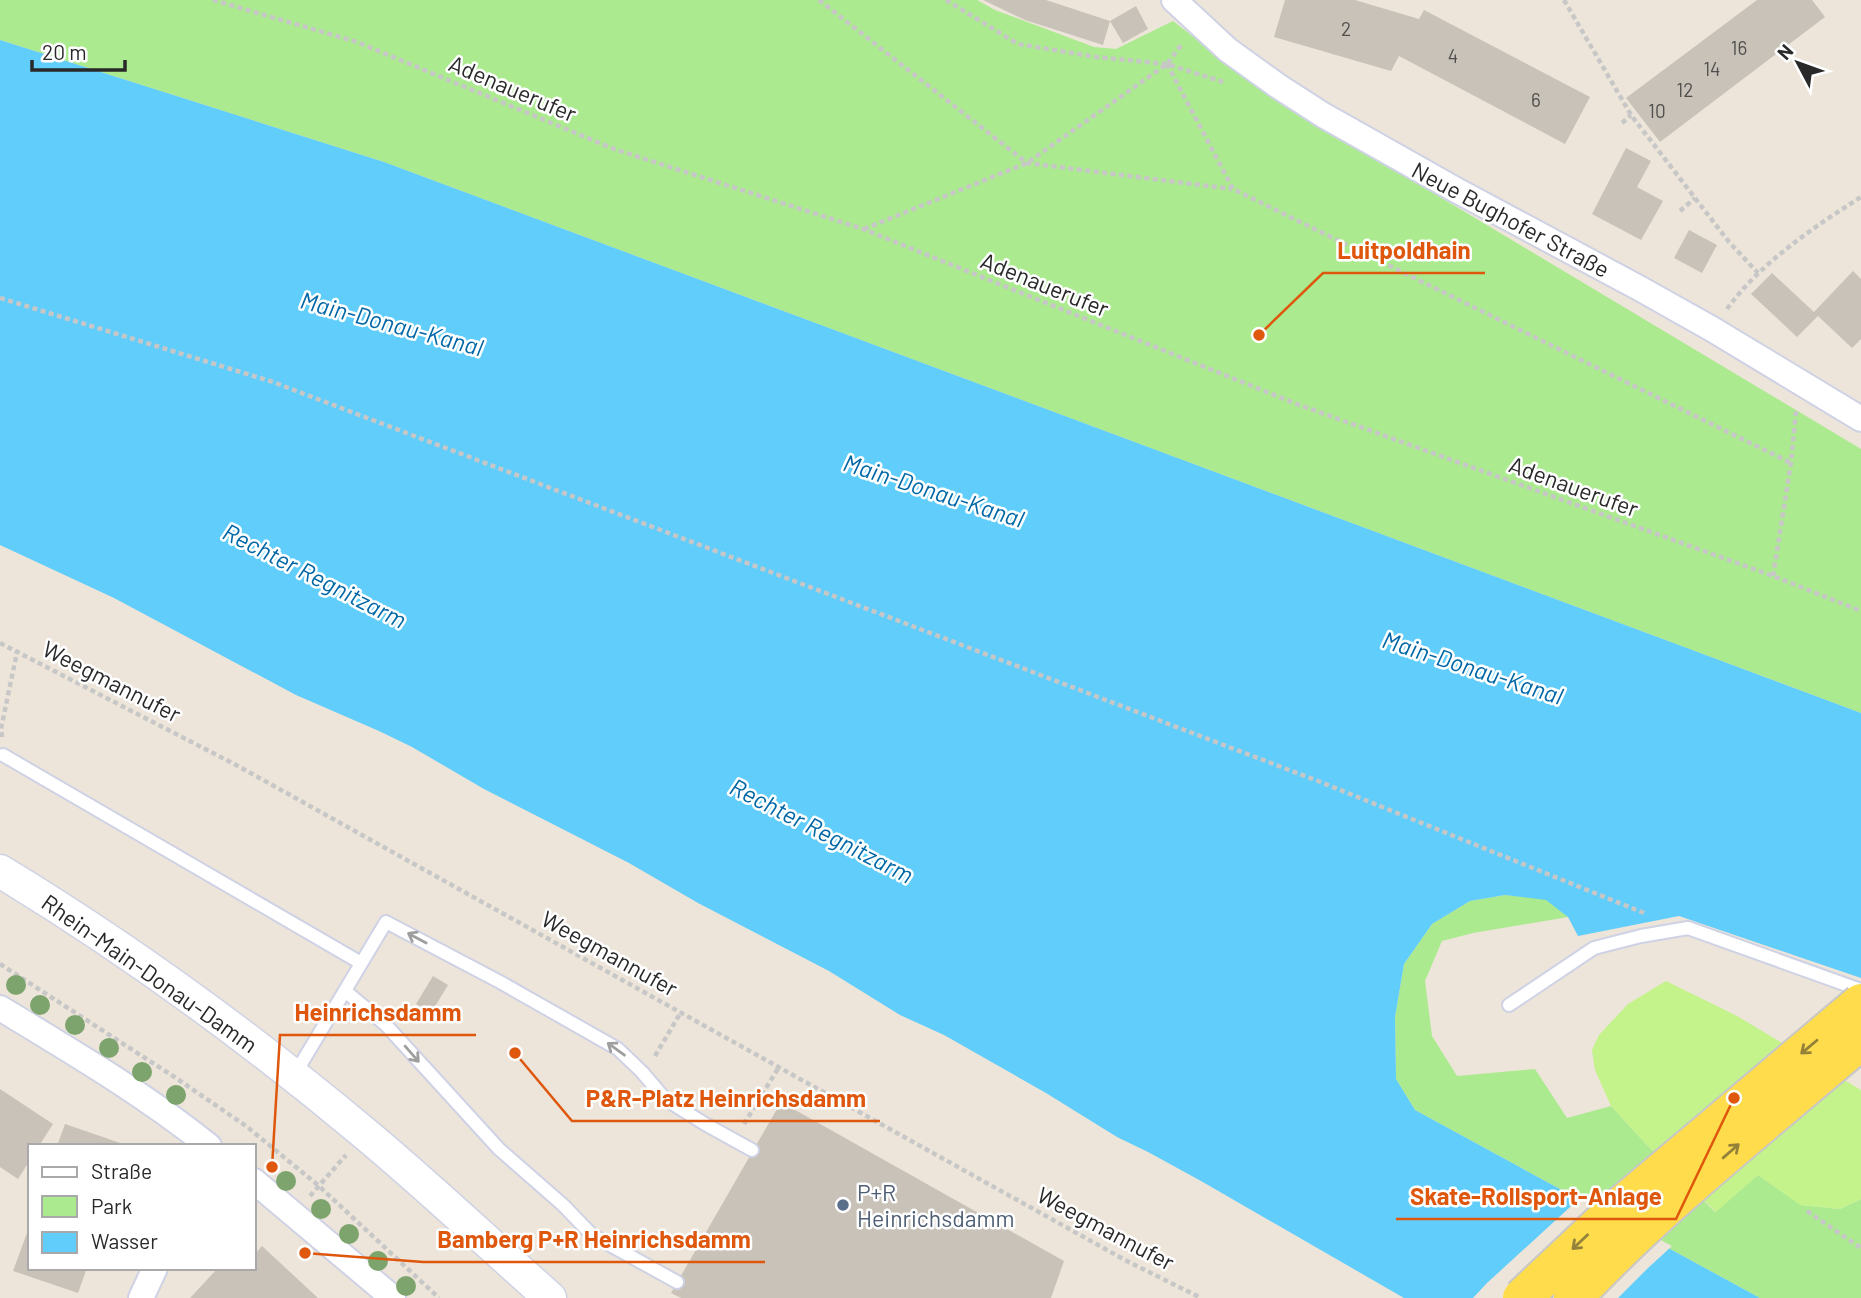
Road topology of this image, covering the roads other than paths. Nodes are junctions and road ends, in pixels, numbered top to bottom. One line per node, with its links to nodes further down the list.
1 (1174, 0): 2 (street, Neue Bughofer Straße)
2 (1861, 419)
3 (3, 755): 5 (lane)
4 (0, 871): 12 (street, Rhein-Main-Donau-Damm)
5 (361, 963): 7 (lane); 14 (lane, one-way to 5)
6 (1861, 990): 9 (lane)
7 (345, 991): 12 (lane); 17 (lane, one-way to 17)
8 (1861, 1003): 21 (main road, one-way to 21, bridge)
9 (1509, 1005)
10 (0, 1008): 13 (street)
11 (1861, 1040): 22 (main road, one-way to 11, bridge)
12 (294, 1076): 20 (street, Rhein-Main-Donau-Damm)
13 (206, 1144)
14 (752, 1150)
15 (256, 1183): 19 (street)
16 (154, 1270): 18 (street)
17 (677, 1282)
18 (141, 1298)
19 (393, 1298)
20 (550, 1298)
21 (1522, 1298)
22 (1573, 1298)

